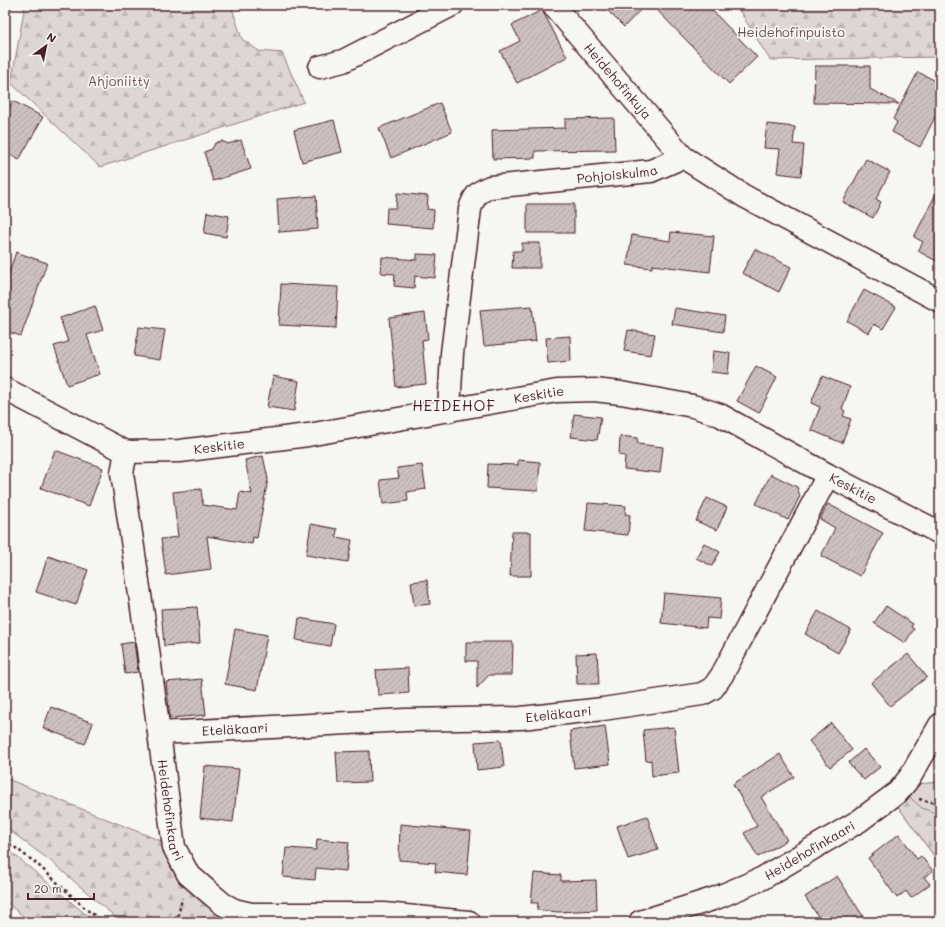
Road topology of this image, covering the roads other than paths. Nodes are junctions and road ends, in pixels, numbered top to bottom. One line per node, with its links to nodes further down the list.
1 (452, 5): 3 (street)
2 (553, 5): 4 (street, Heidehofinkuja)
3 (320, 67)
4 (683, 157): 5 (street); 7 (street, Pohjoiskulma)
5 (940, 301)
6 (5, 389): 8 (street, Keskitie)
7 (449, 411): 8 (street, Keskitie); 9 (street, Keskitie)
8 (126, 452): 12 (street, Heidehofinkaari)
9 (828, 475): 10 (street, Keskitie); 12 (street, Eteläkaari)
10 (940, 533)
11 (940, 725): 14 (street, Heidehofinkaari)
12 (160, 733): 13 (street, Heidehofinkaari)
13 (469, 922)
14 (640, 922)

